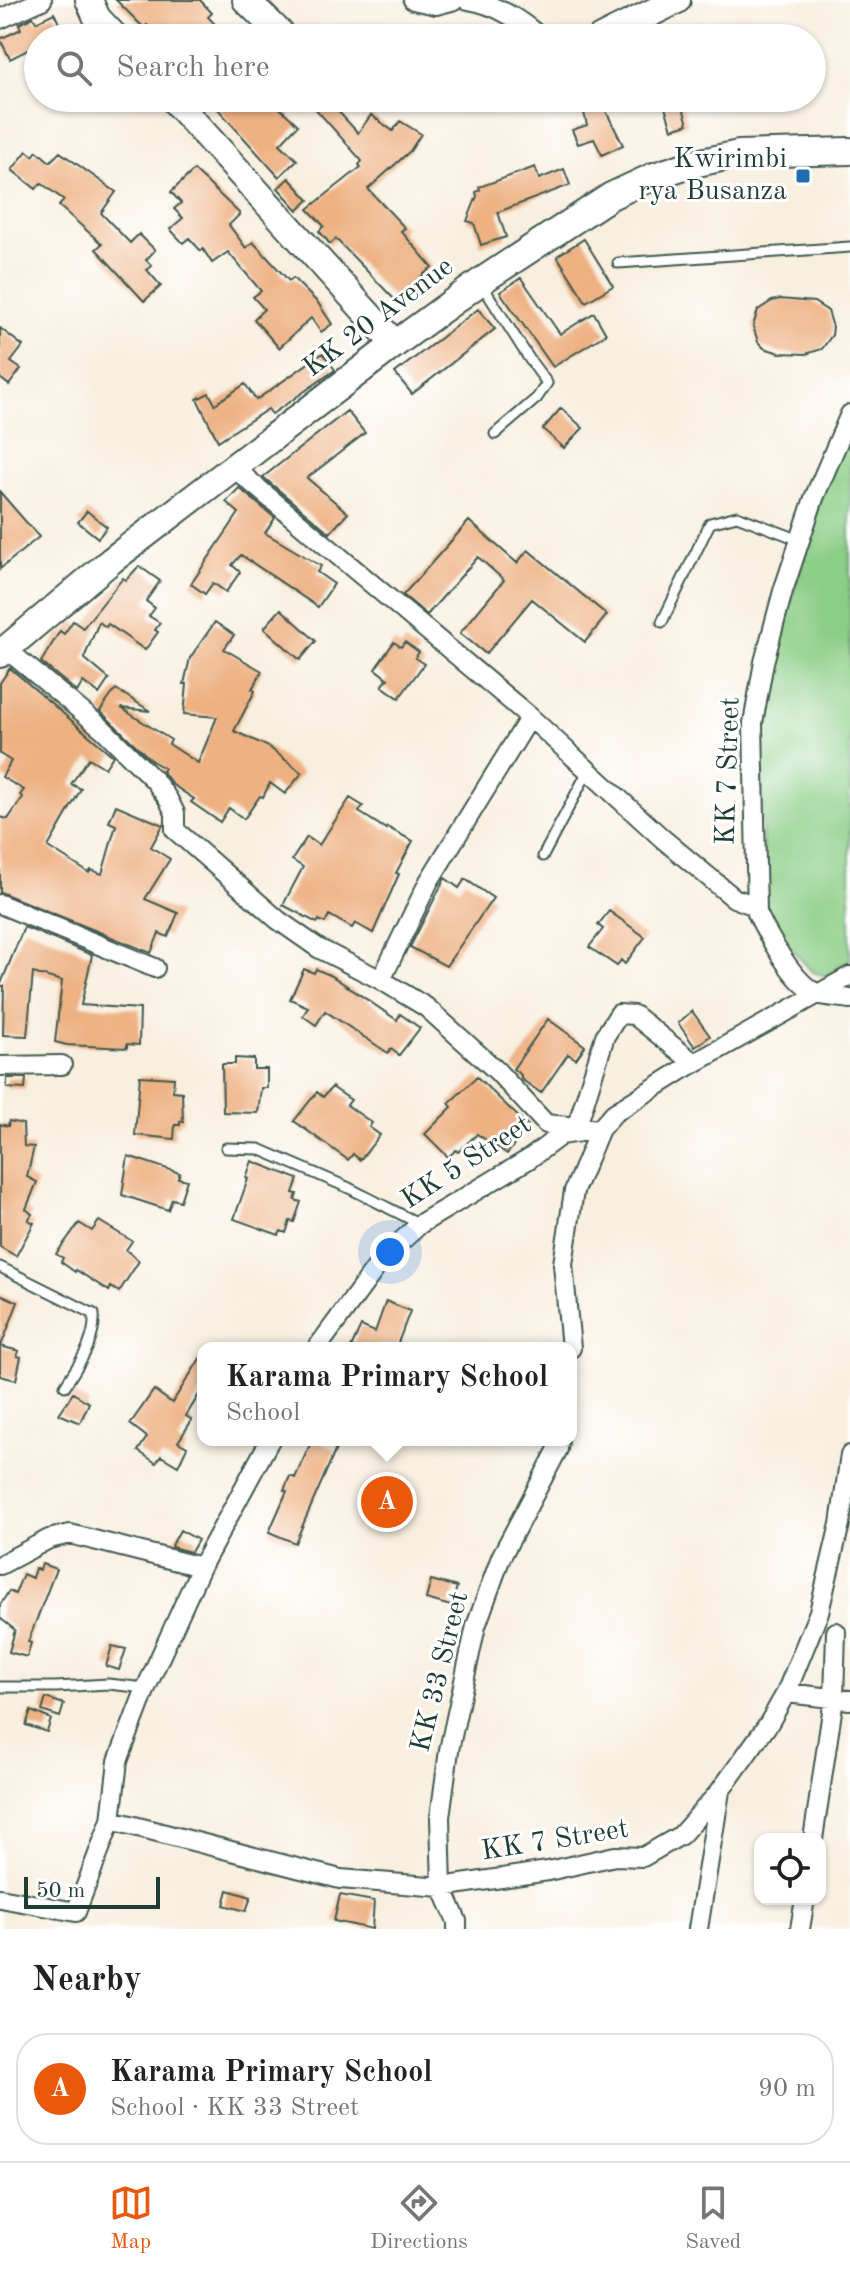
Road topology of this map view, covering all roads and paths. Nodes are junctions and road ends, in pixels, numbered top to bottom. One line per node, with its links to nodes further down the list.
1 (42, 0): 8 (street)
2 (89, 0): 9 (main road)
3 (246, 0): 10 (main road)
4 (413, 0): 5 (street)
5 (455, 0)
6 (468, 0): 11 (street)
7 (677, 0): 12 (main road)
8 (0, 19)
9 (103, 24)
10 (271, 24)
11 (523, 24)
12 (629, 24)
13 (185, 112): 18 (main road)
14 (850, 151): 17 (main road, KK 20 Avenue)
15 (850, 247): 16 (lane)
16 (618, 263)
17 (480, 282): 18 (main road, KK 20 Avenue); 20 (lane)
18 (395, 344): 21 (main road, KK 20 Avenue)
19 (850, 414): 22 (street, KK 7 Street)
20 (495, 434)
21 (234, 468): 24 (main road, KK 20 Avenue); 25 (street)
22 (800, 540): 23 (lane); 29 (street, KK 7 Street)
23 (662, 622)
24 (3, 652): 32 (street)
25 (530, 717): 26 (street); 32 (street)
26 (589, 769): 27 (lane); 29 (street)
27 (543, 856)
28 (0, 904): 30 (street)
29 (755, 906): 33 (street, KK 7 Street)
30 (155, 968)
31 (850, 976): 33 (street)
32 (381, 980): 38 (street)
33 (817, 993): 34 (street); 35 (street)
34 (850, 999)
35 (694, 1063): 38 (street); 39 (street)
36 (62, 1065): 37 (street)
37 (0, 1066)
38 (577, 1126): 39 (street)
39 (600, 1129): 41 (street, KK 5 Street); 44 (street)
40 (226, 1148): 41 (lane)
41 (420, 1224): 43 (street, KK 5 Street)
42 (0, 1267): 45 (lane)
43 (321, 1342)
44 (570, 1342)
45 (65, 1386)
46 (267, 1446): 50 (street)
47 (558, 1446): 60 (street, KK 33 Street)
48 (850, 1455): 51 (street, KK 7 Street)
49 (0, 1565): 50 (street)
50 (201, 1567): 54 (street)
51 (819, 1612): 52 (street); 55 (street, KK 7 Street)
52 (843, 1632): 56 (street)
53 (0, 1687): 54 (lane)
54 (146, 1688): 58 (street)
55 (786, 1693): 56 (street); 57 (street, KK 7 Street)
56 (842, 1699): 59 (street)
57 (720, 1791): 60 (street, KK 7 Street); 65 (street)
58 (111, 1820): 60 (street, KK 7 Street); 63 (street)
59 (814, 1833)
60 (442, 1887): 64 (street, KK 33 Street)
61 (0, 1898): 63 (street)
62 (804, 1905): 66 (street)
63 (77, 1921)
64 (457, 1929)
65 (698, 1929)
66 (800, 1929)

